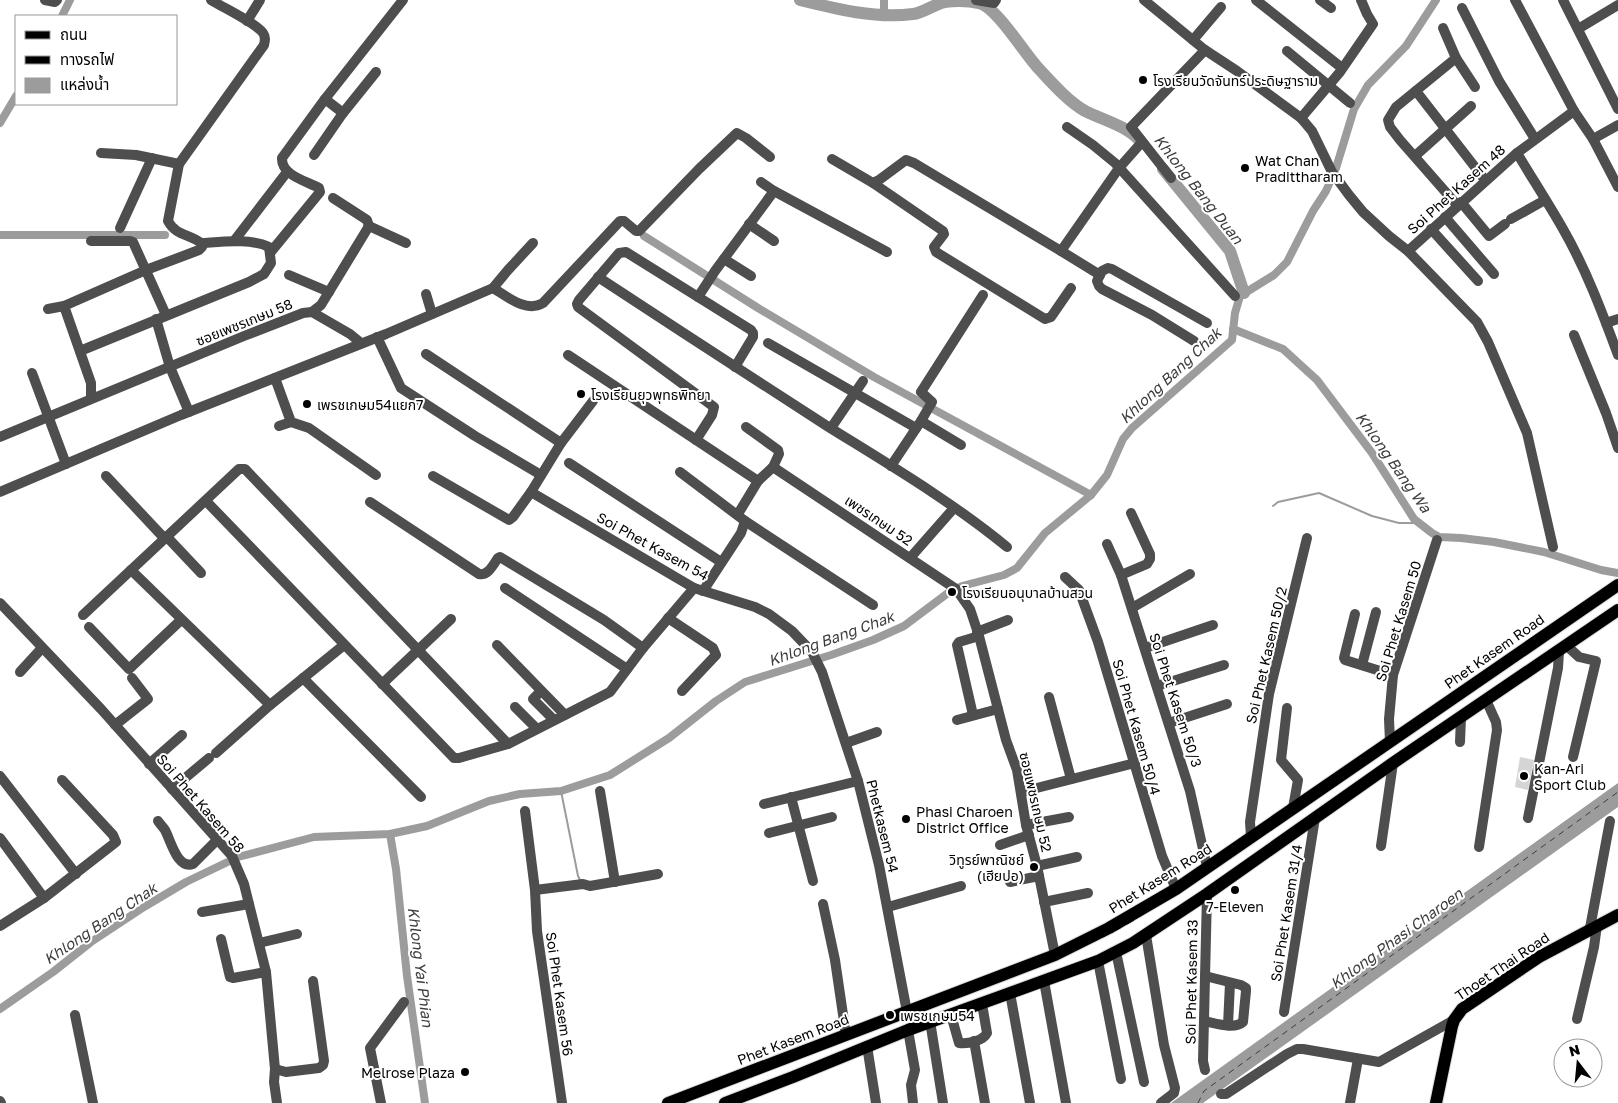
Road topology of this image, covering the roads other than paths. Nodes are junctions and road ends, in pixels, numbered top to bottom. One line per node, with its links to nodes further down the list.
1 (45, 0): 2 (street)
2 (57, 0)
3 (211, 0): 18 (street)
4 (260, 0): 18 (street)
5 (402, 0): 30 (street)
6 (976, 0): 7 (street)
7 (996, 0)
8 (1144, 0): 21 (street, Soi Phet Kasem 48)
9 (1256, 0): 25 (street)
10 (1320, 0): 16 (street)
11 (1361, 0): 25 (street)
12 (1515, 0): 34 (street)
13 (1563, 0): 20 (street)
14 (1618, 5): 20 (street)
15 (1221, 7): 21 (street)
16 (1330, 8)
17 (1462, 8): 40 (street)
18 (247, 21): 50 (street)
19 (1442, 28): 24 (street)
20 (1578, 29): 33 (street)
21 (1192, 40): 22 (street, Soi Phet Kasem 48)
22 (1205, 50): 36 (street, Soi Phet Kasem 48); 42 (street)
23 (1287, 51): 27 (street)
24 (1456, 58): 28 (street); 29 (street)
25 (1342, 68): 27 (street)
26 (376, 72): 35 (street)
27 (1329, 86): 31 (street); 36 (street)
28 (1475, 87)
29 (1416, 91): 39 (street); 46 (street)
30 (325, 99): 35 (street); 52 (street)
31 (1350, 103)
32 (1471, 106): 39 (street)
33 (1618, 109)
34 (1574, 111): 40 (street); 41 (street)
35 (343, 113): 45 (street)
36 (1301, 118): 74 (street, Soi Phet Kasem 48)
37 (1618, 126): 41 (street)
38 (1067, 128): 51 (street)
39 (1446, 130): 46 (street); 54 (street)
40 (1535, 138): 44 (street)
41 (1593, 139): 57 (street)
42 (1139, 146): 51 (street); 53 (street)
43 (101, 153): 48 (street)
44 (1517, 153): 54 (street, Soi Phet Kasem 48); 60 (street, Soi Phet Kasem 48)
45 (314, 155)
46 (1415, 156): 61 (street)
47 (770, 157): 85 (street)
48 (152, 158): 50 (street); 65 (street)
49 (832, 159): 56 (street)
50 (179, 164): 70 (street)
51 (1119, 168): 73 (street); 90 (street)
52 (287, 172): 68 (street); 76 (street)
53 (1172, 178)
54 (1485, 180): 61 (street, Soi Phet Kasem 48)
55 (761, 182): 58 (street)
56 (873, 183): 73 (street); 86 (street)
57 (1618, 186)
58 (774, 191): 63 (street); 75 (street)
59 (333, 198): 64 (street)
60 (1545, 200): 61 (street); 98 (street, Soi Phet Kasem 48)
61 (1459, 204): 62 (street, Soi Phet Kasem 48)
62 (1445, 217): 66 (street, Soi Phet Kasem 48); 79 (street)
63 (749, 224): 69 (street); 77 (street)
64 (369, 226): 71 (street); 87 (street, ซอยเพชรเกษม 58)
65 (120, 228)
66 (1431, 229): 74 (street, Soi Phet Kasem 48); 84 (street)
67 (91, 241): 78 (street)
68 (234, 241): 70 (street); 76 (street)
69 (774, 241)
70 (201, 243): 78 (street)
71 (406, 243)
72 (533, 243): 85 (street)
73 (1061, 251): 81 (street)
74 (1408, 251): 151 (street)
75 (887, 252)
76 (270, 253): 96 (street)
77 (724, 259): 82 (street); 91 (street)
78 (146, 270): 92 (street); 96 (street)
79 (1494, 274)
80 (289, 275): 87 (street)
81 (1100, 275): 99 (street); 102 (street)
82 (751, 276)
83 (598, 277): 91 (street); 109 (street); 125 (street)
84 (1478, 281)
85 (493, 288): 95 (street)
86 (1071, 288)
87 (328, 292): 94 (street, ซอยเพชรเกษม 58)
88 (426, 294): 95 (street)
89 (984, 295): 120 (street)
90 (1235, 296)
91 (698, 297): 109 (street)
92 (64, 306): 93 (street); 105 (street)
93 (48, 309)
94 (312, 312): 103 (street); 110 (street, ซอยเพชรเกษม 58)
95 (432, 314): 101 (street)
96 (161, 317): 105 (street); 110 (street)
97 (1618, 319): 98 (street)
98 (1606, 322): 108 (street, Soi Phet Kasem 48)
99 (1207, 323)
100 (1574, 335): 128 (street)
101 (377, 337): 103 (street); 135 (street)
102 (1194, 341)
103 (361, 343): 112 (street)
104 (768, 343): 114 (street)
105 (80, 351): 115 (street)
106 (426, 354): 126 (street)
107 (568, 354): 125 (street)
108 (1618, 355)
109 (734, 366): 123 (street)
110 (170, 367): 115 (street, ซอยเพชรเกษม 58); 117 (street)
111 (32, 373): 118 (street)
112 (275, 378): 117 (street); 119 (street)
113 (863, 382): 114 (street)
114 (855, 393): 120 (street); 123 (street)
115 (91, 398): 118 (street)
116 (593, 401): 126 (street)
117 (189, 412): 130 (street)
118 (49, 418): 124 (street); 130 (street)
119 (290, 422): 121 (street); 134 (street)
120 (919, 425): 127 (street); 131 (street)
121 (279, 426)
122 (746, 427): 132 (street)
123 (831, 428): 131 (street)
124 (1, 434)
125 (696, 440): 138 (street)
126 (562, 443): 135 (street)
127 (961, 445)
128 (1618, 448)
129 (568, 463): 153 (street)
130 (66, 464): 139 (street)
131 (891, 466): 143 (street)
132 (773, 467): 138 (street); 152 (street, เพชรเกษม 52)
133 (680, 472): 145 (street)
134 (376, 475)
135 (541, 475): 140 (street)
136 (106, 476): 146 (street)
137 (433, 476): 140 (street)
138 (758, 481): 145 (street)
139 (0, 492)
140 (531, 492): 161 (street, Soi Phet Kasem 54)
141 (206, 501): 146 (street); 177 (street); 180 (street)
142 (370, 502): 181 (street)
143 (954, 508): 150 (street); 152 (street)
144 (1130, 513): 157 (street)
145 (741, 518): 153 (street); 164 (street)
146 (166, 538): 154 (street); 155 (street)
147 (1307, 538): 246 (street, Soi Phet Kasem 50/2)
148 (1437, 540): 189 (street, Soi Phet Kasem 50)
149 (1107, 544): 157 (street, Soi Phet Kasem 50/3)
150 (1007, 546)
151 (1553, 547)
152 (910, 558): 162 (street, เพชรเกษม 52)
153 (721, 562): 161 (street)
154 (131, 570): 169 (street); 172 (street)
155 (201, 573)
156 (1190, 574): 165 (street)
157 (1121, 575): 165 (street, Soi Phet Kasem 50/3)
158 (1065, 577): 222 (street, Soi Phet Kasem 50/4)
159 (1618, 584): 203 (main road, Phet Kasem Road)
160 (505, 588): 187 (street)
161 (698, 589): 170 (street); 184 (street, Soi Phet Kasem 54)
162 (965, 601): 176 (street, ซอยเพชรเกษม 52)
163 (0, 604): 179 (street, Soi Phet Kasem 58)
164 (873, 605)
165 (1132, 608): 182 (street, Soi Phet Kasem 50/3)
166 (1618, 610): 183 (main road)
167 (1376, 612): 186 (street)
168 (1355, 614): 186 (street)
169 (83, 615)
170 (668, 618): 181 (street); 195 (street)
171 (451, 619): 180 (street)
172 (181, 620): 175 (street); 199 (street)
173 (1008, 620): 176 (street)
174 (1213, 625): 182 (street)
175 (89, 627)
176 (978, 634): 202 (street, ซอยเพชรเกษม 52); 205 (street)
177 (344, 645): 191 (street); 192 (street)
178 (497, 645): 194 (street)
179 (42, 648): 188 (street); 210 (street, Soi Phet Kasem 58)
180 (419, 648): 192 (street); 220 (street)
181 (642, 648): 187 (street)
182 (1144, 648): 193 (street, Soi Phet Kasem 50/3)
183 (1563, 649): 197 (main road); 221 (street); 240 (street)
184 (812, 652): 218 (street, Phetkasem 54)
185 (1224, 665): 193 (street)
186 (1362, 665): 189 (street)
187 (627, 669): 204 (street)
188 (20, 672)
189 (1393, 675): 216 (street, Soi Phet Kasem 50)
190 (132, 678): 210 (street)
191 (303, 678): 199 (street); 232 (street)
192 (382, 684): 220 (street)
193 (1157, 686): 209 (street, Soi Phet Kasem 50/3)
194 (541, 691): 204 (street); 207 (street)
195 (682, 691)
196 (1049, 698): 226 (street)
197 (1486, 700): 206 (main road); 251 (street)
198 (1228, 704): 209 (street)
199 (270, 705): 229 (street)
200 (515, 707): 212 (street)
201 (1287, 708): 235 (street)
202 (998, 709): 205 (street); 231 (street, ซอยเพชรเกษม 52)
203 (1435, 711): 211 (main road, Phet Kasem Road); 213 (main road)
204 (565, 715): 207 (street)
205 (973, 715): 208 (street)
206 (1460, 718): 213 (main road); 217 (street)
207 (554, 720): 212 (street)
208 (958, 720)
209 (1169, 723): 253 (street, Soi Phet Kasem 50/3)
210 (115, 724): 224 (street, Soi Phet Kasem 58)
211 (1411, 727): 216 (main road, Phet Kasem Road); 219 (main road)
212 (537, 729): 220 (street)
213 (1444, 729): 219 (main road)
214 (876, 732): 218 (street)
215 (182, 735): 224 (street)
216 (1390, 742): 235 (main road, Phet Kasem Road)
217 (1460, 742)
218 (846, 743): 228 (street, Phetkasem 54)
219 (1423, 743): 223 (main road)
220 (508, 744)
221 (1573, 757)
222 (1135, 762): 226 (street); 261 (street, Soi Phet Kasem 50/4)
223 (1393, 763): 239 (main road); 250 (street)
224 (149, 764): 229 (street, Soi Phet Kasem 58)
225 (0, 776): 255 (street)
226 (1071, 779): 231 (street)
227 (62, 780): 255 (street)
228 (858, 780): 233 (street); 269 (street, Phetkasem 54)
229 (172, 789): 248 (street, Soi Phet Kasem 58)
230 (600, 791): 258 (street)
231 (1021, 792): 244 (street, ซอยเพชรเกษม 52)
232 (421, 797)
233 (791, 797): 234 (street); 243 (street)
234 (764, 804)
235 (1293, 808): 246 (main road, Phet Kasem Road)
236 (525, 811): 262 (street, Soi Phet Kasem 56)
237 (832, 817): 243 (street)
238 (1069, 817): 244 (street)
239 (1315, 818): 264 (main road); 290 (street, Soi Phet Kasem 31/4)
240 (1528, 818)
241 (158, 821): 248 (street)
242 (1610, 821): 273 (street)
243 (798, 826): 245 (street); 257 (street)
244 (1028, 830): 249 (street); 254 (street, ซอยเพชรเกษม 52)
245 (769, 833)
246 (1251, 837): 253 (main road, Phet Kasem Road)
247 (0, 838): 265 (street)
248 (218, 839): 267 (street, Soi Phet Kasem 58)
249 (1000, 845)
250 (1381, 846)
251 (1478, 847)
252 (1078, 857): 254 (street)
253 (1207, 867): 261 (main road, Phet Kasem Road)
254 (1038, 871): 259 (street); 266 (street, ซอยเพชรเกษม 52)
255 (76, 874): 265 (street)
256 (658, 874): 258 (street)
257 (813, 881)
258 (615, 882): 262 (street)
259 (1010, 882)
260 (961, 886): 269 (street)
261 (1176, 889): 279 (main road, Phet Kasem Road)
262 (534, 890): 311 (street, Soi Phet Kasem 56)
263 (1088, 893): 266 (street)
264 (1207, 894): 275 (main road); 282 (street, Soi Phet Kasem 33)
265 (44, 898): 272 (street)
266 (1044, 902): 279 (street, ซอยเพชรเกษม 52)
267 (249, 904): 270 (street); 277 (street, Soi Phet Kasem 58)
268 (823, 904): 299 (street)
269 (888, 907): 289 (street, Phetkasem 54)
270 (202, 912)
271 (1618, 915): 273 (main road, Thoet Thai Road)
272 (0, 926)
273 (1594, 927): 293 (street); 294 (main road, Thoet Thai Road)
274 (297, 934): 277 (street)
275 (1146, 935): 278 (main road); 320 (street)
276 (221, 939): 281 (street)
277 (259, 943): 281 (street, Soi Phet Kasem 58)
278 (1116, 952): 280 (main road); 306 (street)
279 (1054, 955): 289 (main road, Phet Kasem Road)
280 (1098, 962): 284 (main road); 305 (street)
281 (266, 972): 303 (street, Soi Phet Kasem 58)
282 (1205, 976): 285 (street); 296 (street, Soi Phet Kasem 33)
283 (314, 981): 303 (street)
284 (1044, 981): 286 (main road); 319 (street)
285 (1230, 983): 297 (street); 297 (street)
286 (1010, 994): 288 (main road); 318 (street)
287 (404, 1002): 310 (street)
288 (982, 1004): 292 (main road); 300 (street)
289 (908, 1012): 299 (main road, Phet Kasem Road)
290 (1284, 1012)
291 (75, 1014): 308 (street)
292 (951, 1015): 295 (main road); 300 (street)
293 (1576, 1019)
294 (1454, 1020): 302 (street); 322 (main road, Thoet Thai Road)
295 (930, 1021): 298 (main road); 316 (street)
296 (1204, 1021): 297 (street); 304 (street, Soi Phet Kasem 33)
297 (1228, 1025)
298 (908, 1030): 301 (main road); 315 (street)
299 (846, 1035): 312 (main road, Phet Kasem Road)
300 (974, 1041): 317 (street)
301 (867, 1046): 313 (main road); 314 (street)
302 (1358, 1059): 307 (street); 321 (street)
303 (275, 1069): 309 (street, Soi Phet Kasem 58)
304 (1205, 1070)
305 (1121, 1079)
306 (1144, 1082)
307 (1224, 1094)
308 (93, 1103)
309 (277, 1103)
310 (381, 1103)
311 (562, 1103)
312 (668, 1103)
313 (724, 1103)
314 (876, 1103)
315 (913, 1103)
316 (943, 1103)
317 (985, 1103)
318 (1030, 1103)
319 (1066, 1103)
320 (1161, 1103)
321 (1350, 1103)
322 (1436, 1103)

